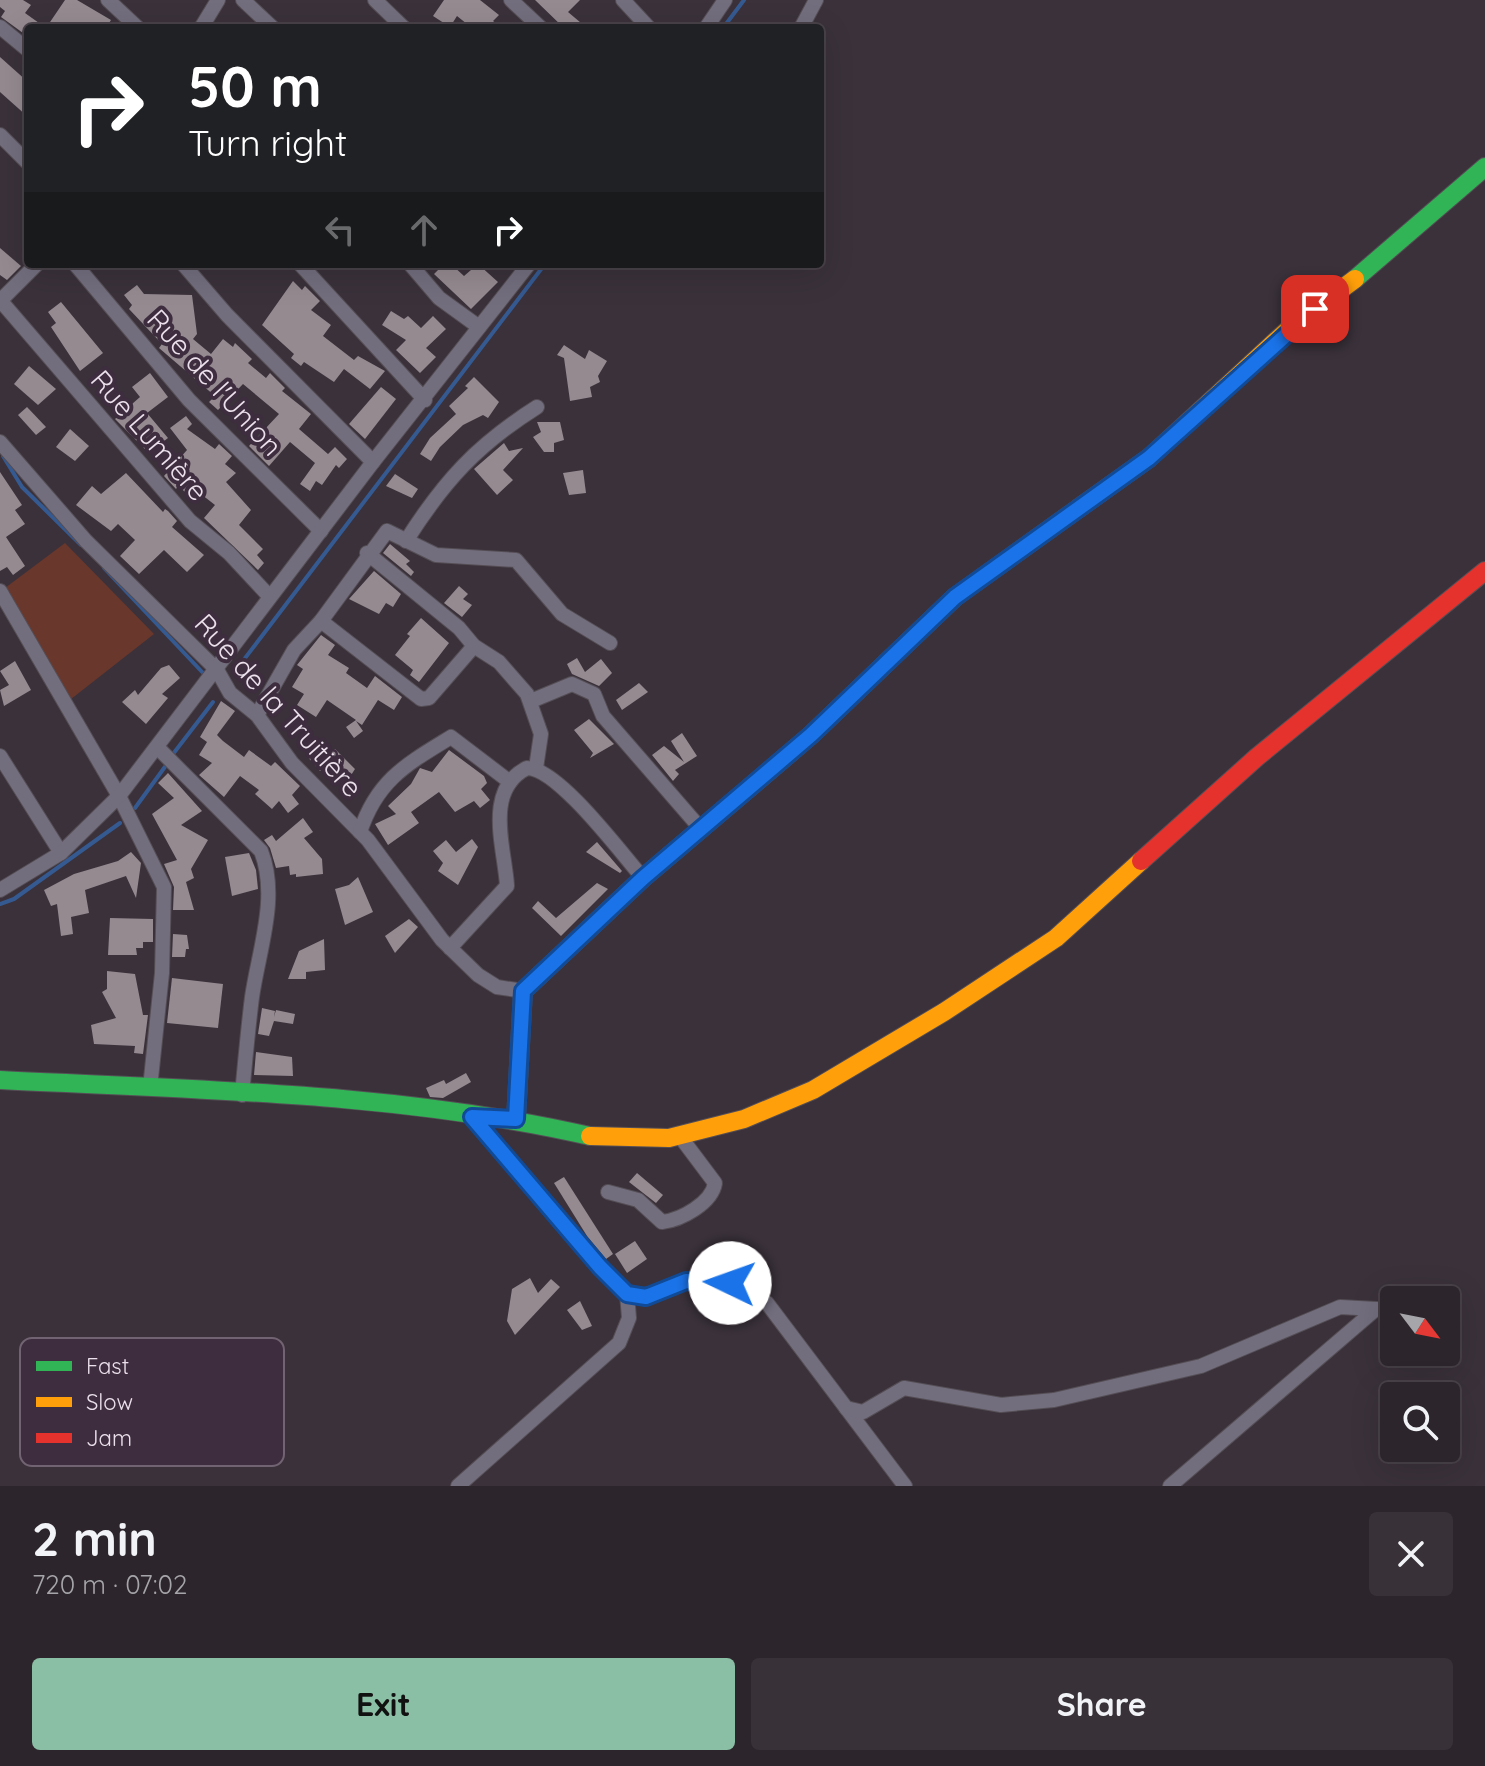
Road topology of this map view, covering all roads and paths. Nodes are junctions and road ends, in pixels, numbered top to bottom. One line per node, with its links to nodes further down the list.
1 (108, 0): 9 (street)
2 (218, 0): 10 (street)
3 (243, 0): 11 (street)
4 (375, 0): 12 (street)
5 (511, 0): 13 (street)
6 (623, 0): 14 (street)
7 (725, 0): 15 (street)
8 (816, 0): 16 (street)
9 (134, 24)
10 (203, 24)
11 (269, 24)
12 (400, 24)
13 (537, 24)
14 (645, 24)
15 (709, 24)
16 (803, 24)
17 (0, 27): 18 (street)
18 (24, 47)
19 (0, 135): 20 (street)
20 (24, 159)
21 (1485, 167): 51 (street)
22 (33, 268): 28 (street)
23 (78, 268): 34 (street, Rue de l'Union)
24 (186, 268): 33 (street)
25 (304, 268): 30 (street)
26 (413, 268): 29 (street)
27 (525, 268): 29 (street)
28 (0, 300): 39 (street, Rue Lumière)
29 (479, 327): 30 (street)
30 (425, 400): 33 (street)
31 (537, 407): 35 (street)
32 (0, 442): 43 (street, Rue de la Truitière)
33 (373, 462): 34 (street)
34 (321, 531): 39 (street)
35 (406, 541): 36 (street); 41 (street)
36 (367, 553): 40 (street); 42 (street)
37 (1485, 571): 63 (street)
38 (0, 591): 50 (street)
39 (269, 596): 43 (street)
40 (321, 621): 42 (street); 45 (street)
41 (610, 643)
42 (474, 646): 44 (street)
43 (217, 670): 45 (street, Rue de la Truitière); 46 (street)
44 (531, 701): 48 (street); 51 (street)
45 (257, 715): 52 (street, Rue de la Truitière)
46 (157, 747): 50 (street); 60 (street)
47 (0, 756): 53 (street)
48 (536, 768): 49 (street); 54 (street)
49 (510, 782): 52 (street); 56 (street)
50 (119, 796): 53 (street); 59 (street)
51 (701, 829): 54 (street)
52 (360, 832): 56 (street, Rue de la Truitière)
53 (61, 853): 55 (street)
54 (643, 878): 57 (street)
55 (0, 890)
56 (450, 948): 57 (street, Rue de la Truitière)
57 (523, 991): 62 (street)
58 (0, 1080): 59 (street)
59 (150, 1088): 60 (street)
60 (242, 1095): 61 (street)
61 (472, 1117): 62 (street); 65 (street)
62 (516, 1119): 63 (street)
63 (679, 1135): 64 (street)
64 (608, 1192)
65 (627, 1294): 66 (street); 67 (street)
66 (846, 1408): 68 (street); 69 (street)
67 (458, 1486)
68 (905, 1486)
69 (1170, 1486)

